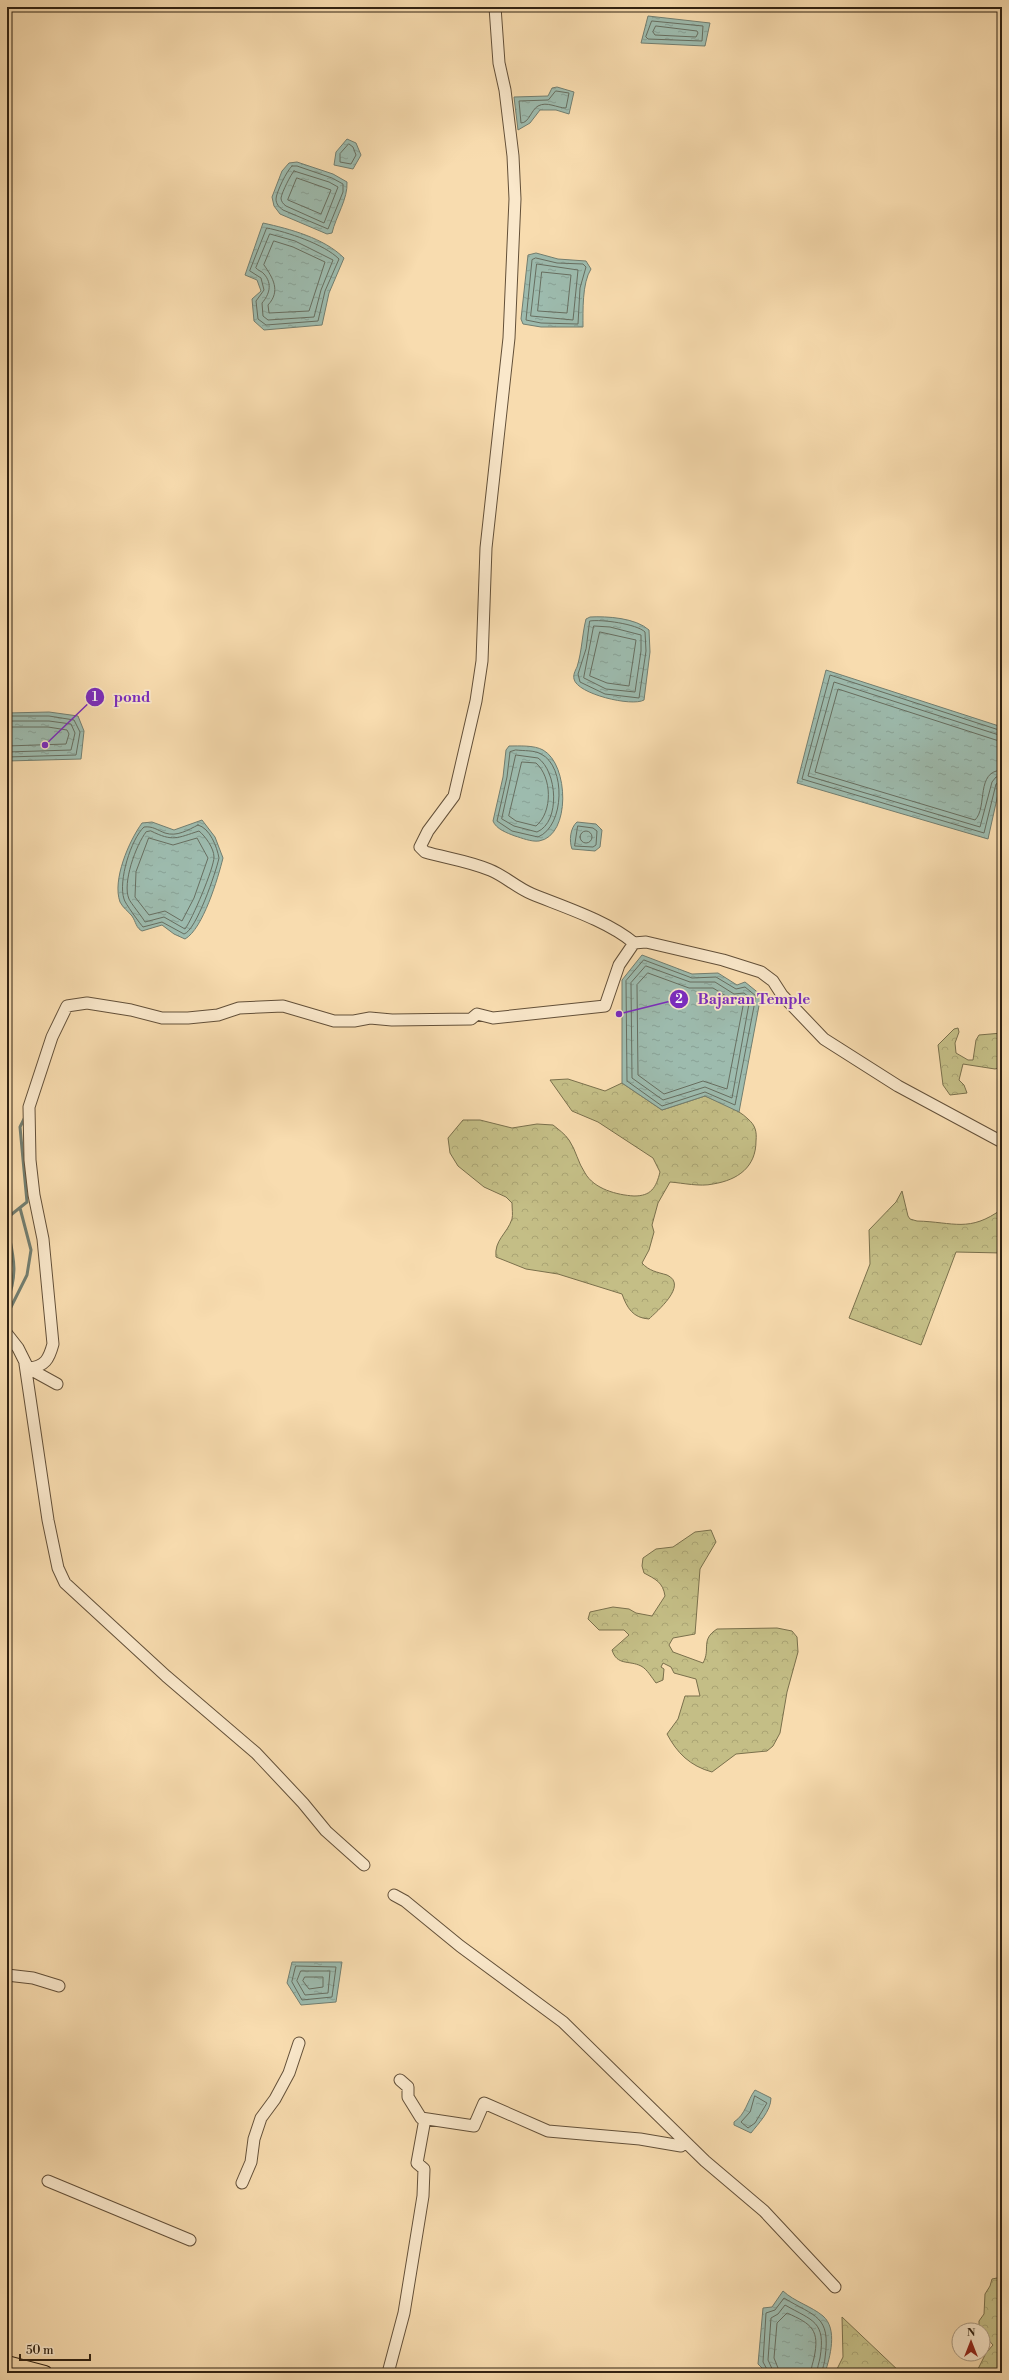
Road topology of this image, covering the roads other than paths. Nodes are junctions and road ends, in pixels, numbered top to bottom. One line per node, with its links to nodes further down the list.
1 (495, 7): 2 (street)
2 (634, 943): 3 (street); 5 (street)
3 (1002, 1142)
4 (7, 1334): 5 (street)
5 (26, 1366): 6 (street); 7 (street)
6 (57, 1384)
7 (364, 1865)
8 (394, 1895): 18 (street)
9 (7, 1975): 10 (street)
10 (59, 1986)
11 (299, 2043): 16 (street)
12 (400, 2080): 13 (street)
13 (425, 2119): 14 (street); 21 (street)
14 (681, 2146)
15 (48, 2181): 17 (street)
16 (242, 2183)
17 (190, 2240)
18 (835, 2287)
19 (7, 2363): 20 (main road)
20 (45, 2373)
21 (388, 2373)

